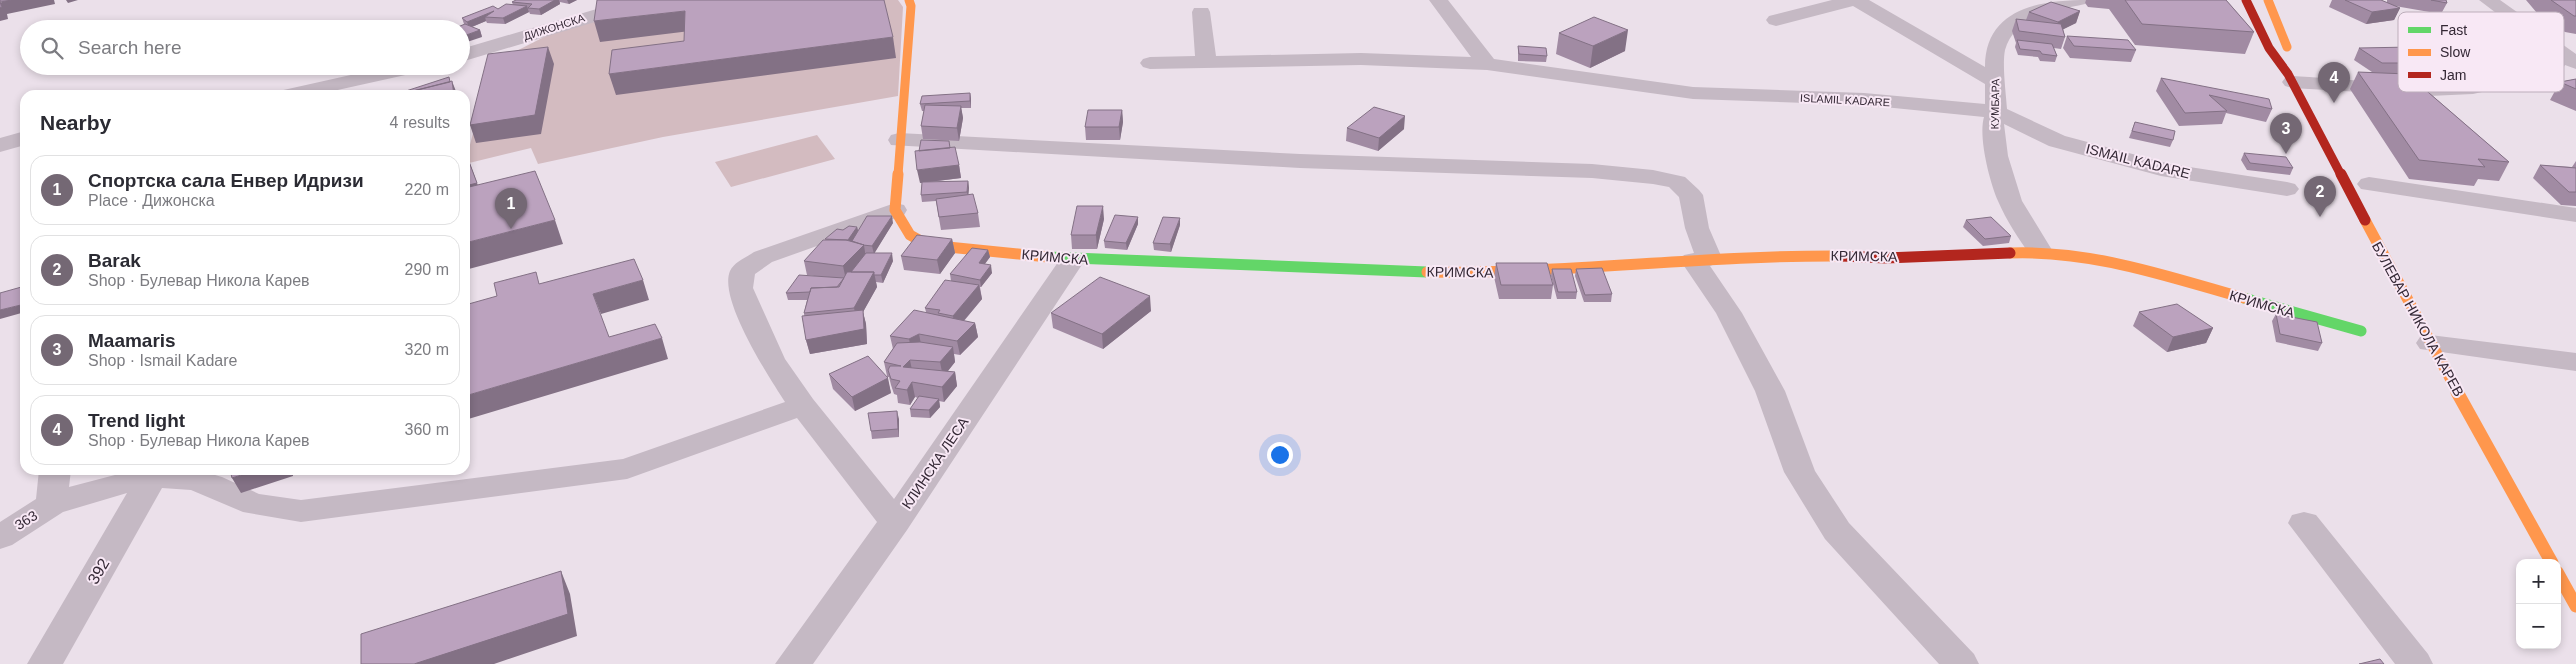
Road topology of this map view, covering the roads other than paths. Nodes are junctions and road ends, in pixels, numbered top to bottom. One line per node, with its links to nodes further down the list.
1 (648, 0): 12 (street, ДИЖОНСКА)
2 (909, 0): 25 (street)
3 (1438, 0): 16 (street)
4 (1855, 0): 11 (street); 20 (street)
5 (2078, 0): 20 (street, КУМБАРА)
6 (2488, 0): 10 (street)
7 (2246, 2): 19 (street, БУЛЕВАР НИКОЛА КАРЕВ)
8 (2272, 3): 19 (street, БУЛЕВАР НИКОЛА КАРЕВ)
9 (1201, 12): 14 (street)
10 (2504, 12)
11 (1776, 20)
12 (470, 53)
13 (2564, 55): 17 (street)
14 (1206, 61): 15 (street, ISLAMIL KADARE); 16 (street, ISLAMIL KADARE)
15 (1150, 62)
16 (1487, 64): 23 (street, ISLAMIL KADARE)
17 (2576, 64)
18 (379, 75): 22 (street)
19 (2290, 78): 21 (street); 37 (street, БУЛЕВАР НИКОЛА КАРЕВ)
20 (1995, 80): 23 (street, КУМБАРА)
21 (2398, 87)
22 (309, 90)
23 (1996, 112): 30 (street, ISMAIL KADARE); 33 (street, КУМБАРА)
24 (20, 139): 26 (street)
25 (899, 140): 31 (street); 34 (street)
26 (0, 145)
27 (20, 158): 28 (street)
28 (0, 163)
29 (2369, 184): 32 (street)
30 (2286, 189)
31 (895, 210): 35 (street, КРИМСКА); 39 (street)
32 (2576, 215)
33 (2039, 250): 34 (street, КРИМСКА); 36 (street, КРИМСКА)
34 (1701, 259): 35 (street, КРИМСКА); 51 (street)
35 (1072, 260): 43 (street, КЛИНСКА ЛЕСА)
36 (2361, 331)
37 (2430, 343): 38 (street); 46 (street, БУЛЕВАР НИКОЛА КАРЕВ)
38 (2576, 362)
39 (803, 406): 41 (street, 363); 43 (street)
40 (55, 475): 42 (street)
41 (151, 479): 42 (street, 363); 49 (street, 392)
42 (52, 504): 45 (street, 363)
43 (895, 522): 50 (street, КЛИНСКА ЛЕСА)
44 (2304, 523): 52 (street)
45 (0, 536)
46 (2550, 559)
47 (2561, 579): 48 (street)
48 (2576, 606)
49 (45, 664)
50 (793, 664)
51 (1961, 664)
52 (2415, 664)

